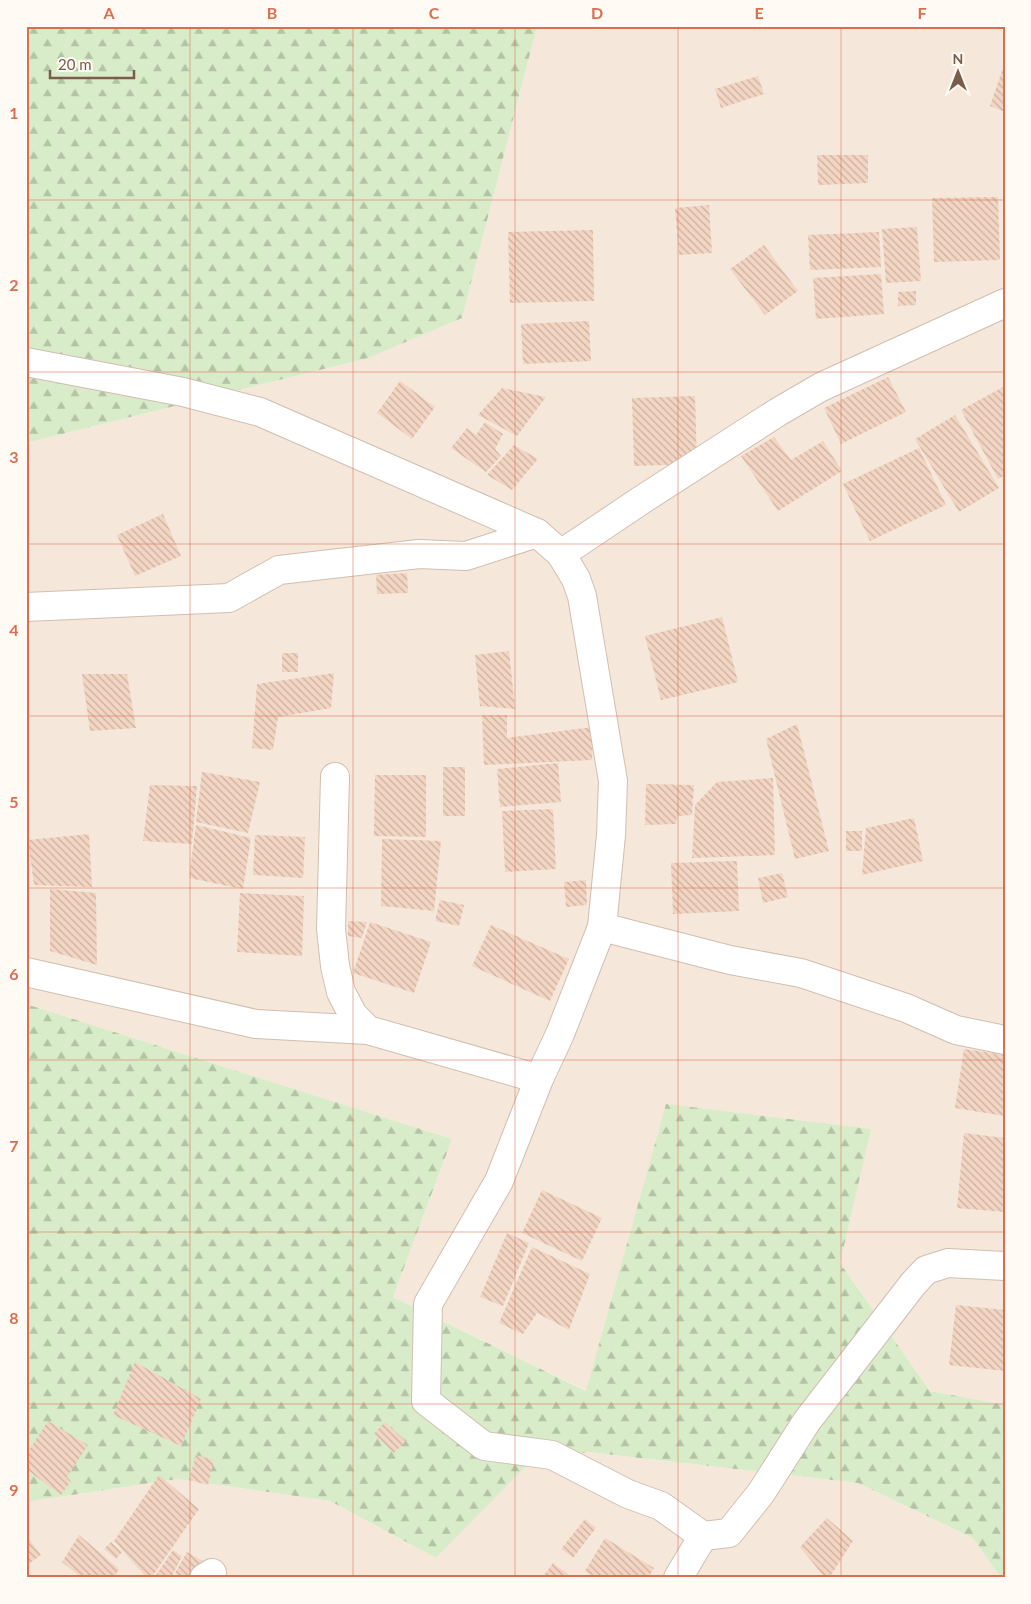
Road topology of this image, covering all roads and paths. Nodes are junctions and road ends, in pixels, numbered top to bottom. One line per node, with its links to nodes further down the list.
1 (1005, 303): 4 (street)
2 (26, 362): 3 (street)
3 (537, 533): 4 (street); 5 (street)
4 (561, 554): 7 (street)
5 (26, 607)
6 (335, 777): 9 (street)
7 (602, 927): 10 (street); 11 (street)
8 (26, 972): 9 (street)
9 (368, 1030): 11 (street)
10 (1005, 1040)
11 (539, 1079): 13 (street)
12 (1005, 1266): 13 (street)
13 (703, 1536): 14 (street)
14 (678, 1578)

